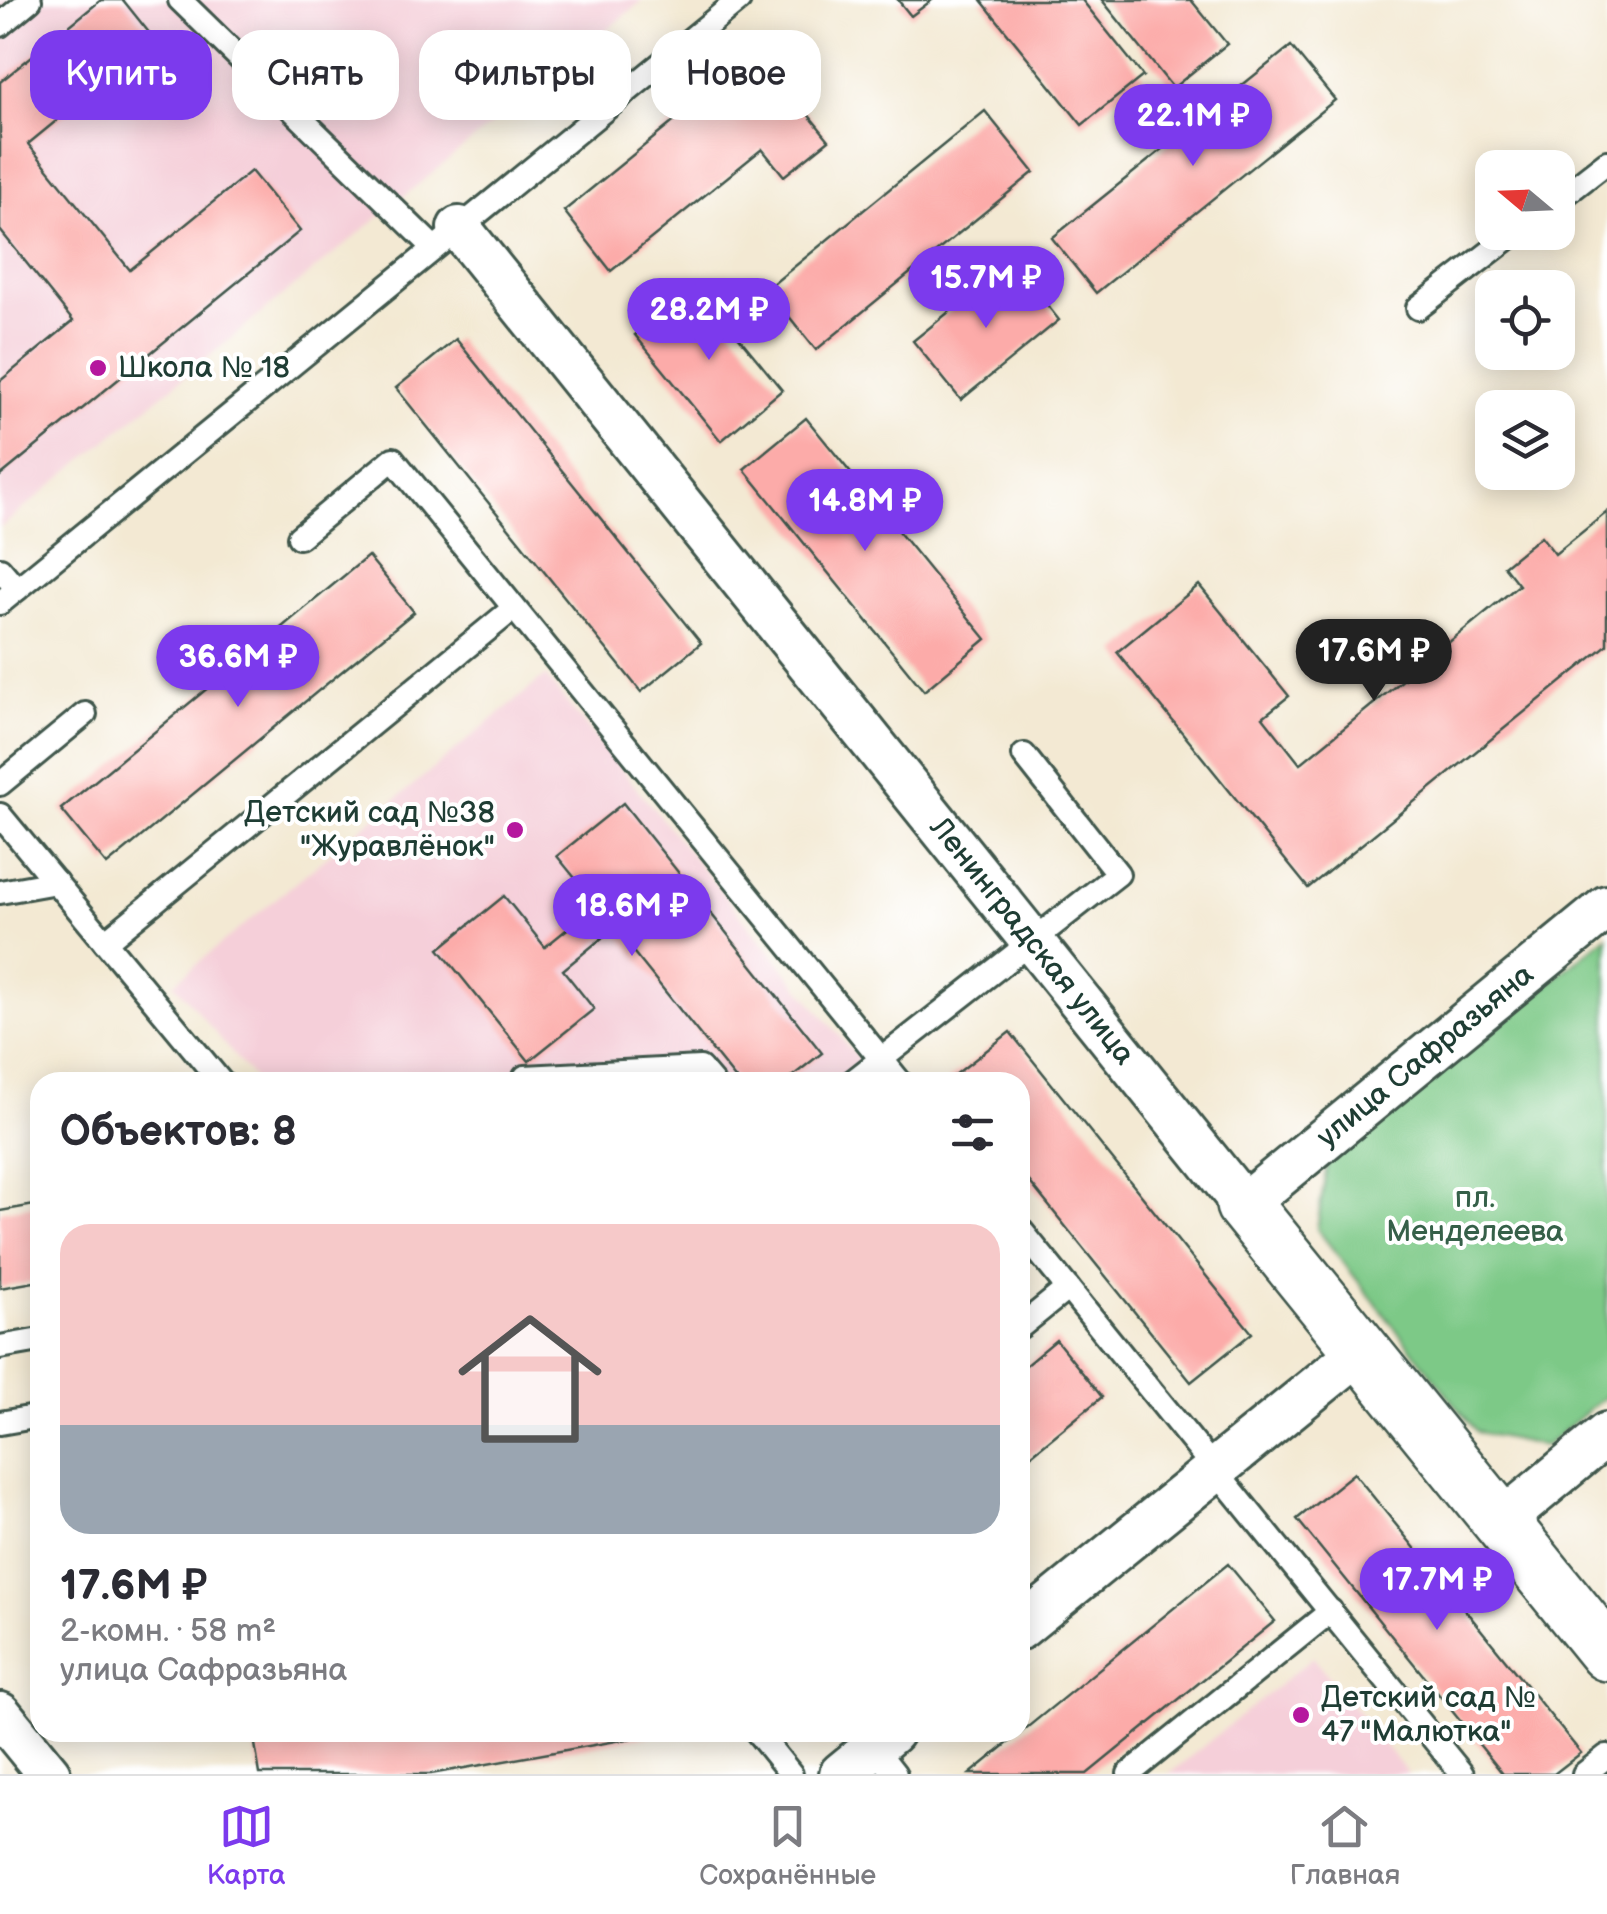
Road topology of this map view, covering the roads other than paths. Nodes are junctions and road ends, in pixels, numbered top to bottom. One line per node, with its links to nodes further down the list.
1 (30, 0): 4 (lane)
2 (180, 0): 7 (lane)
3 (738, 0): 7 (lane)
4 (0, 25)
5 (1607, 162): 6 (lane)
6 (1575, 187)
7 (447, 238): 12 (lane); 22 (street, Ленинградская улица)
8 (1493, 250): 9 (lane)
9 (1418, 308)
10 (299, 537): 13 (lane)
11 (0, 569): 12 (lane)
12 (8, 596)
13 (514, 608): 21 (lane); 23 (lane)
14 (85, 714): 16 (lane)
15 (1024, 755): 22 (lane)
16 (0, 784)
17 (0, 815): 18 (lane)
18 (56, 882): 19 (lane); 21 (lane)
19 (0, 892)
20 (1607, 908): 29 (street, улица Сафразьяна)
21 (106, 942): 24 (lane)
22 (1031, 942): 23 (lane); 29 (street, Ленинградская улица)
23 (881, 1059): 27 (lane); 28 (lane)
24 (213, 1072)
25 (622, 1072): 26 (lane)
26 (703, 1072)
27 (865, 1072)
28 (892, 1072)
29 (1244, 1205): 35 (street, Ленинградская улица)
30 (1030, 1241): 31 (lane)
31 (1068, 1288): 32 (lane); 39 (lane)
32 (1030, 1319)
33 (30, 1342): 34 (lane)
34 (0, 1347)
35 (1362, 1350): 39 (street); 40 (street, Ленинградская улица)
36 (30, 1418): 37 (lane)
37 (0, 1423)
38 (1607, 1434): 40 (street)
39 (1216, 1469): 41 (lane); 42 (street)
40 (1501, 1522): 43 (street, Ленинградская улица)
41 (1331, 1612): 51 (lane); 52 (lane)
42 (1030, 1620)
43 (1607, 1653)
44 (31, 1742): 48 (street)
45 (765, 1742): 49 (lane)
46 (887, 1751): 50 (street)
47 (1607, 1756): 53 (lane)
48 (49, 1774)
49 (792, 1774)
50 (841, 1774)
51 (1129, 1774)
52 (1462, 1774)
53 (1584, 1774)

